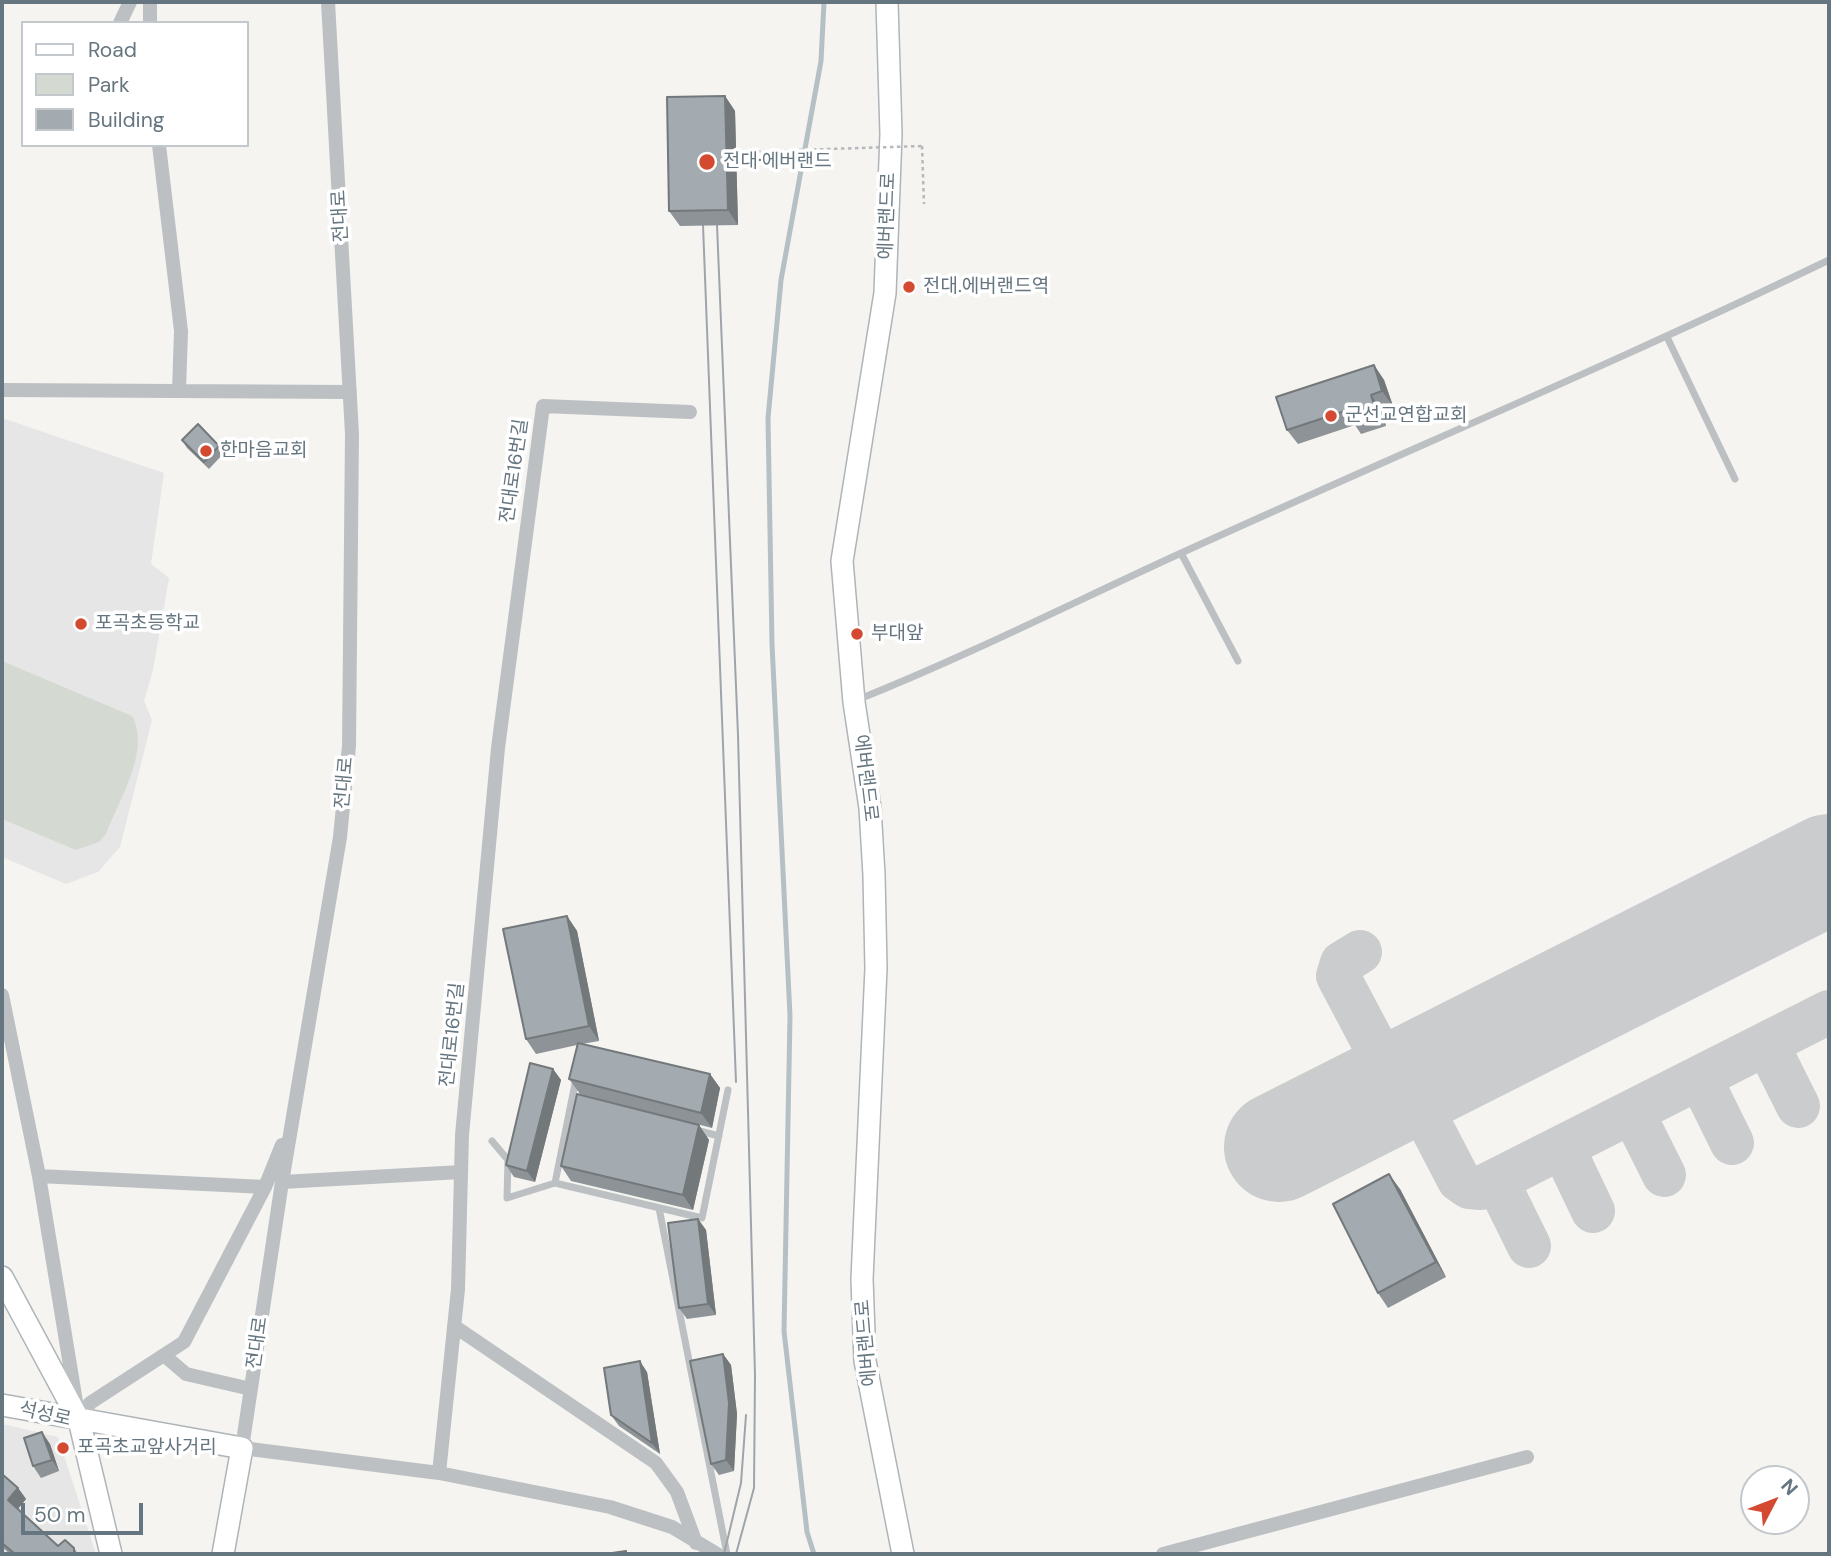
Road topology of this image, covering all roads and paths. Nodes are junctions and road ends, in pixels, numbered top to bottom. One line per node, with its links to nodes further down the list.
1 (130, 2): 5 (street)
2 (150, 2): 6 (street)
3 (328, 2): 14 (street, 전대로)
4 (887, 2): 19 (street, 에버랜드로)
5 (121, 21)
6 (150, 21)
7 (159, 147): 13 (street)
8 (736, 152): 9 (path, bridge)
9 (924, 204)
10 (1829, 260): 11 (lane)
11 (1667, 337): 16 (lane); 17 (lane)
12 (2, 390): 13 (street)
13 (179, 391): 14 (street)
14 (350, 392): 25 (street, 전대로)
15 (690, 412): 29 (street, 전대로16번길)
16 (1735, 479)
17 (1181, 553): 18 (lane); 19 (lane)
18 (1238, 661)
19 (854, 702): 49 (street, 에버랜드로)
20 (2, 995): 30 (street)
21 (578, 1066): 23 (lane)
22 (728, 1090): 27 (lane)
23 (572, 1098): 24 (lane); 32 (lane)
24 (585, 1102)
25 (295, 1111): 31 (street, 전대로); 33 (street)
26 (692, 1129): 27 (lane)
27 (719, 1136): 34 (lane)
28 (492, 1141): 32 (lane)
29 (461, 1172): 31 (street); 36 (street, 전대로16번길)
30 (39, 1176): 33 (street); 40 (street)
31 (282, 1182): 38 (street, 전대로)
32 (555, 1183): 34 (lane)
33 (265, 1187): 37 (street)
34 (659, 1208): 48 (lane)
35 (2, 1277): 40 (street)
36 (454, 1326): 43 (street, 전대로16번길); 44 (street)
37 (165, 1356): 38 (street); 40 (street)
38 (251, 1389): 41 (street, 전대로)
39 (2, 1405): 40 (street, 석성로)
40 (79, 1420): 41 (street); 45 (street, 석성로)
41 (242, 1448): 43 (street); 46 (street, 전대로)
42 (1527, 1457): 50 (street)
43 (439, 1472): 44 (street)
44 (696, 1543): 47 (street)
45 (111, 1554)
46 (222, 1554)
47 (716, 1554)
48 (727, 1554)
49 (903, 1554)
50 (1163, 1554)

